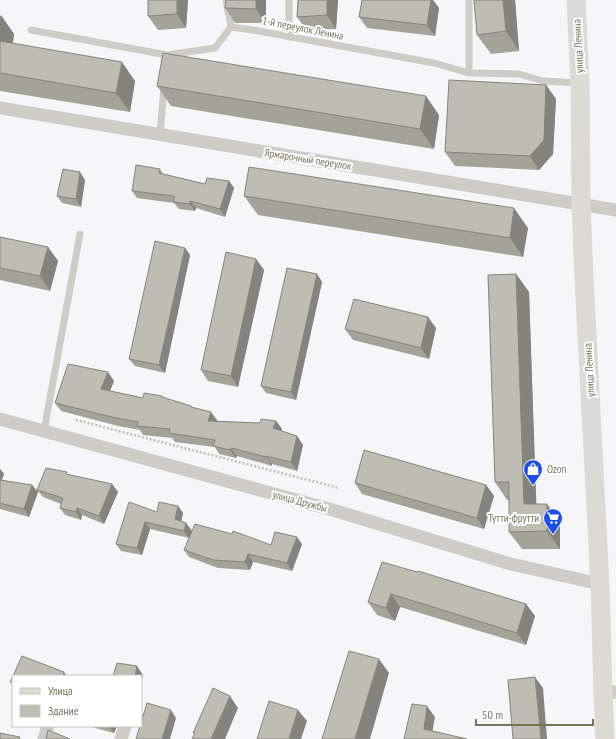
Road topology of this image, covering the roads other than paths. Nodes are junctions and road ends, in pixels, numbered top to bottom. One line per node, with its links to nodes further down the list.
1 (226, 0): 5 (lane)
2 (289, 0): 7 (lane)
3 (469, 0): 8 (lane)
4 (576, 0): 10 (main road, улица Ленина)
5 (231, 27): 6 (lane); 7 (lane, 1-й переулок Ленина)
6 (31, 30)
7 (290, 37): 8 (lane, 1-й переулок Ленина)
8 (469, 73): 10 (lane, 1-й переулок Ленина)
9 (165, 76): 12 (lane)
10 (580, 83): 13 (main road, улица Ленина)
11 (0, 108): 12 (street, Ярмарочный переулок)
12 (160, 135): 13 (street, Ярмарочный переулок)
13 (581, 204): 14 (street, Ярмарочный переулок); 18 (main road, улица Ленина)
14 (616, 210)
15 (80, 234): 17 (lane)
16 (0, 419): 17 (street, улица Дружбы)
17 (44, 431): 18 (street, улица Дружбы)
18 (600, 584): 19 (main road, улица Ленина)
19 (609, 693): 24 (main road, улица Ленина)
20 (48, 727): 22 (street)
21 (125, 727): 23 (street)
22 (44, 739)
23 (121, 739)
24 (605, 739)

